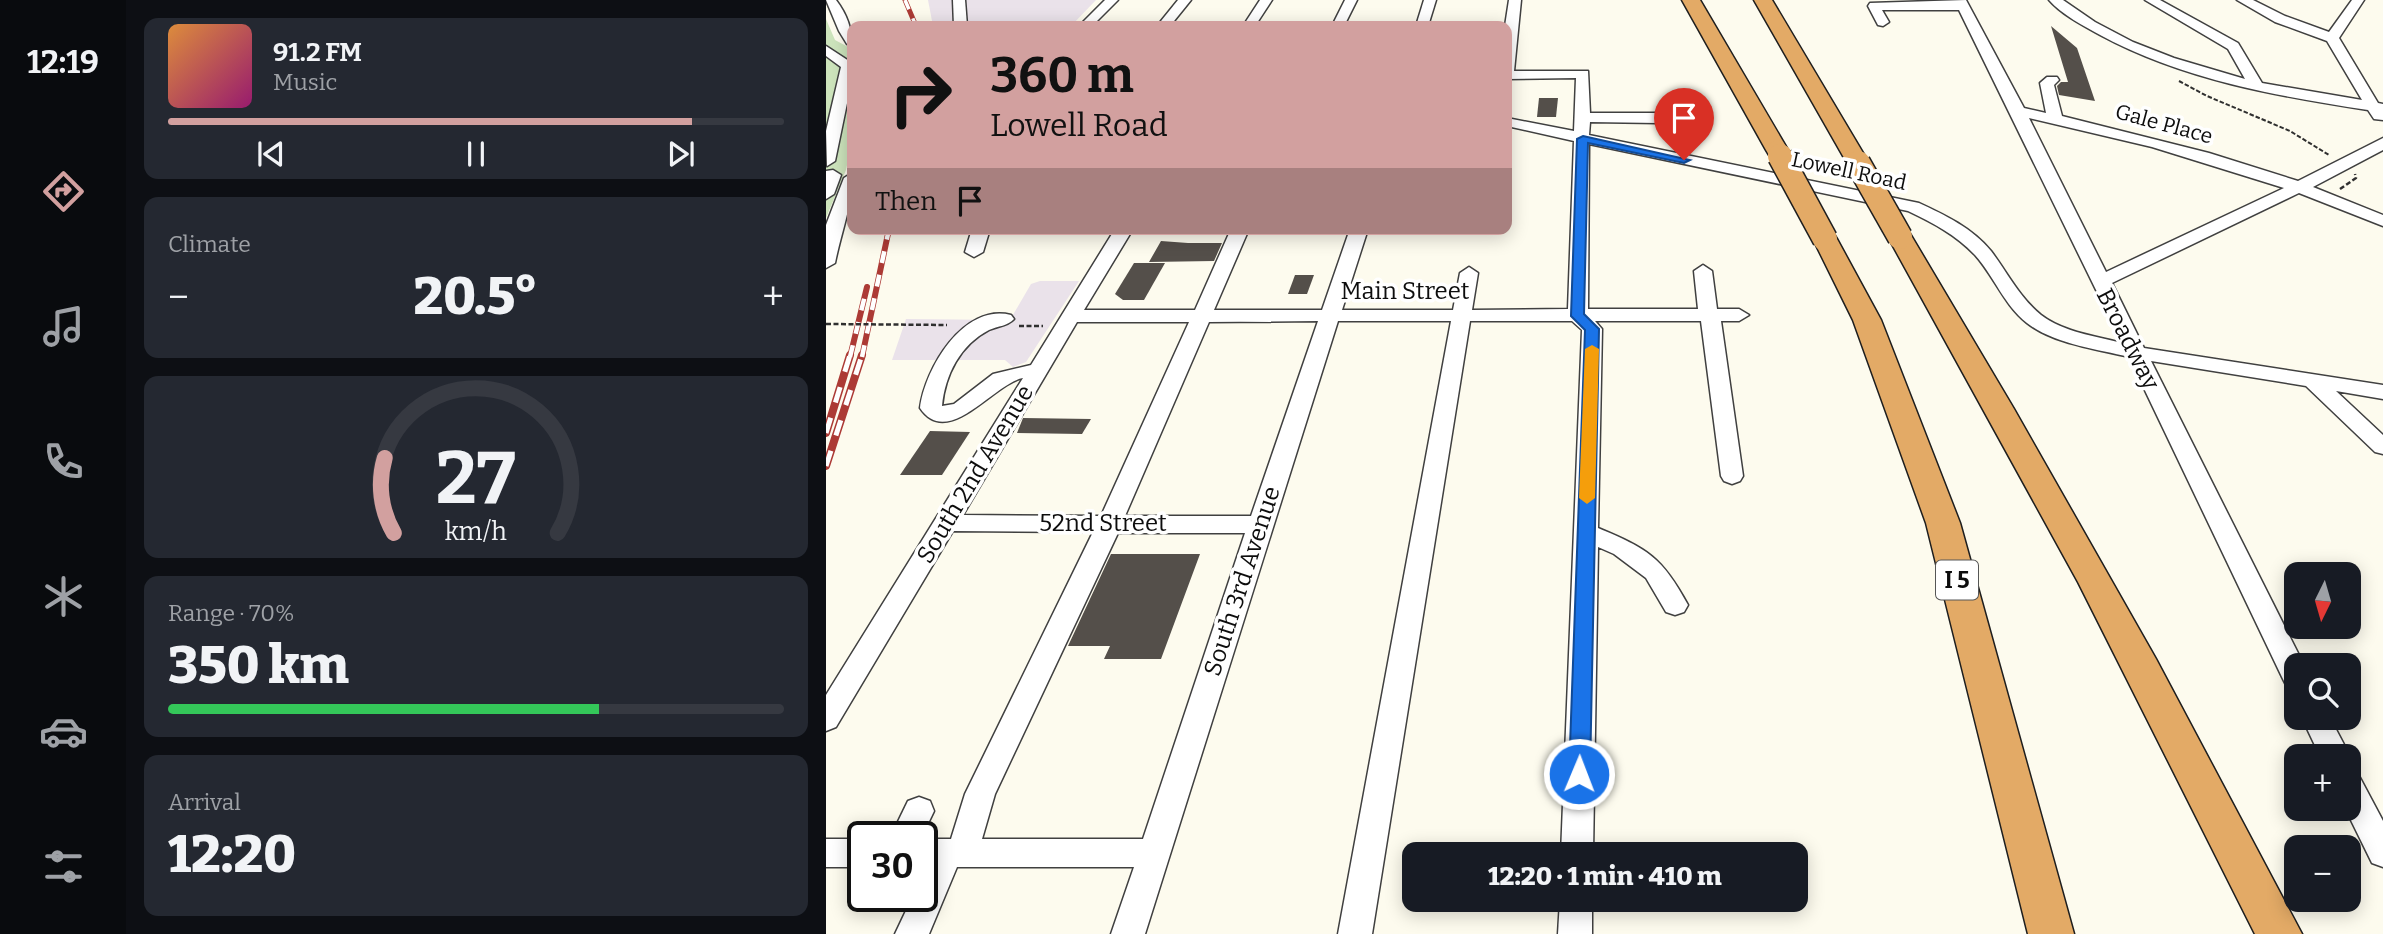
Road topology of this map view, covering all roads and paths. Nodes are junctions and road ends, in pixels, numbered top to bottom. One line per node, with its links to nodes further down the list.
1 (829, 0): 24 (street)
2 (959, 0): 16 (street)
3 (1185, 0): 18 (street)
4 (1266, 0): 19 (street)
5 (1351, 0): 20 (street)
6 (1430, 0): 21 (street)
7 (1514, 0): 22 (street)
8 (1691, 0): 92 (highway, I 5, bridge)
9 (1763, 0): 93 (highway, bridge)
10 (2054, 0): 33 (street)
11 (2151, 0): 33 (street)
12 (2243, 0): 27 (street)
13 (2358, 0): 27 (street)
14 (1103, 3): 17 (street)
15 (1961, 3): 23 (street); 35 (street, Broadway)
16 (961, 21)
17 (1090, 21)
18 (1167, 21)
19 (1252, 21)
20 (1340, 21)
21 (1424, 21)
22 (1512, 21)
23 (1883, 22)
24 (844, 29): 25 (street); 26 (street)
25 (826, 33)
26 (847, 34)
27 (2332, 38): 34 (street)
28 (826, 50): 29 (street)
29 (847, 65)
30 (847, 71): 42 (street)
31 (1512, 75): 40 (street)
32 (2052, 80): 37 (street)
33 (2256, 85): 34 (street)
34 (2379, 107): 39 (street)
35 (2018, 111): 37 (street, Gale Place); 56 (street, Broadway)
36 (1658, 118): 40 (street)
37 (2055, 120): 44 (street, Gale Place)
38 (1512, 122): 40 (street, Lowell Road)
39 (2383, 124)
40 (1583, 128): 63 (street); 67 (street, Lowell Road)
41 (2383, 144): 44 (street)
42 (827, 161)
43 (826, 176): 46 (street)
44 (2298, 187): 47 (street, Gale Place); 56 (street)
45 (847, 192): 53 (street)
46 (826, 194)
47 (2383, 222)
48 (979, 235): 52 (street)
49 (1120, 235): 61 (street, South 2nd Avenue)
50 (1237, 235): 62 (street)
51 (1357, 235): 57 (street, South 3rd Avenue)
52 (974, 252)
53 (826, 263)
54 (1703, 271): 59 (street)
55 (1469, 273): 58 (street)
56 (2099, 282): 67 (street, Broadway)
57 (1328, 315): 58 (street, Main Street); 62 (street, Main Street); 75 (street, South 3rd Avenue)
58 (1460, 315): 63 (street, Main Street); 90 (street)
59 (1709, 315): 60 (street, Main Street); 63 (street, Main Street); 72 (street)
60 (1739, 315)
61 (1072, 316): 62 (street, Main Street); 68 (street, South 2nd Avenue)
62 (1202, 316): 74 (street)
63 (1578, 316): 76 (street)
64 (1004, 319): 68 (street)
65 (826, 324): 66 (path, bridge)
66 (947, 325)
67 (2134, 352): 69 (street, Lowell Road); 78 (street, Broadway)
68 (1038, 370): 73 (street, South 2nd Avenue)
69 (2312, 380): 70 (street, Lowell Road); 71 (street)
70 (2378, 386)
71 (2383, 447)
72 (1732, 476)
73 (946, 523): 74 (street, 52nd Street); 79 (street, South 2nd Avenue)
74 (1110, 523): 75 (street, 52nd Street); 84 (street)
75 (1260, 524): 85 (street, South 3rd Avenue)
76 (1586, 532): 77 (street); 81 (street)
77 (1675, 604)
78 (2284, 653)
79 (826, 719)
80 (2361, 809): 86 (street)
81 (1577, 842)
82 (826, 853): 83 (street)
83 (847, 853)
84 (944, 853): 85 (street); 88 (street)
85 (1154, 853): 89 (street, South 3rd Avenue)
86 (2383, 853)
87 (1576, 912): 91 (street)
88 (912, 934)
89 (1128, 934)
90 (1355, 934)
91 (1575, 934)
92 (2051, 934)
93 (2279, 934)

